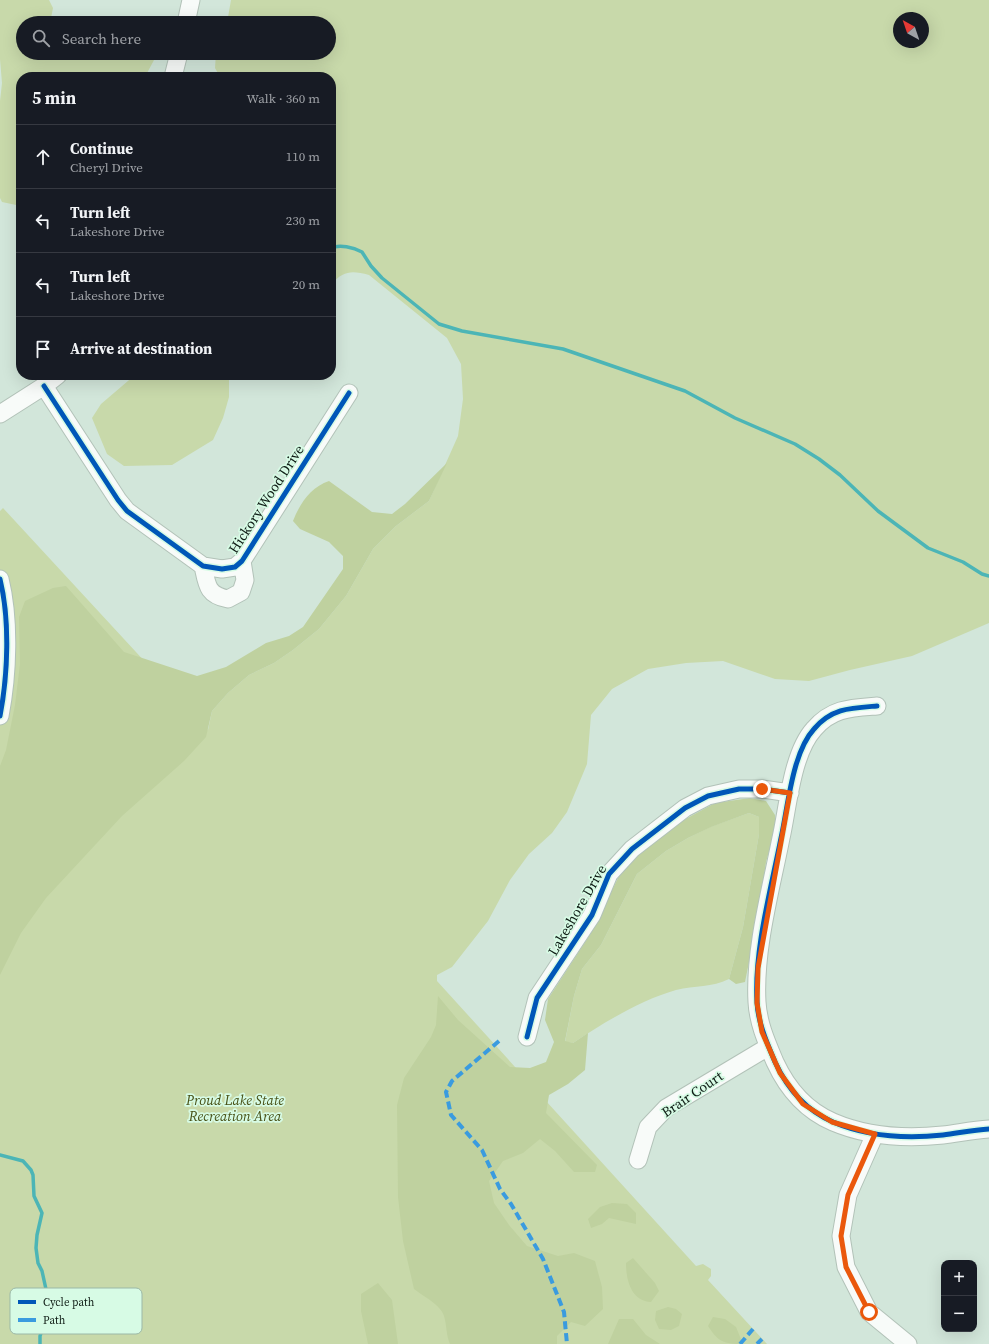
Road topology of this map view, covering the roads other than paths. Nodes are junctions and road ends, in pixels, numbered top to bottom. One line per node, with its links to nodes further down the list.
1 (191, 0): 2 (street)
2 (188, 16)
3 (177, 60): 4 (street)
4 (174, 72)
5 (52, 380): 6 (street)
6 (44, 386): 8 (street); 10 (street, Hickory Wood Drive)
7 (349, 392): 9 (street, Hickory Wood Drive)
8 (0, 414)
9 (242, 561): 10 (street, Hickory Wood Drive); 10 (street, Hickory Wood Drive)
10 (203, 566)
11 (0, 579): 13 (street)
12 (877, 706): 14 (street)
13 (0, 716)
14 (790, 793): 15 (street, Lakeshore Drive); 16 (street)
15 (527, 1037)
16 (768, 1047): 18 (street); 19 (street, Brair Court)
17 (989, 1129): 18 (street)
18 (875, 1134): 20 (street)
19 (638, 1160)
20 (908, 1344)

